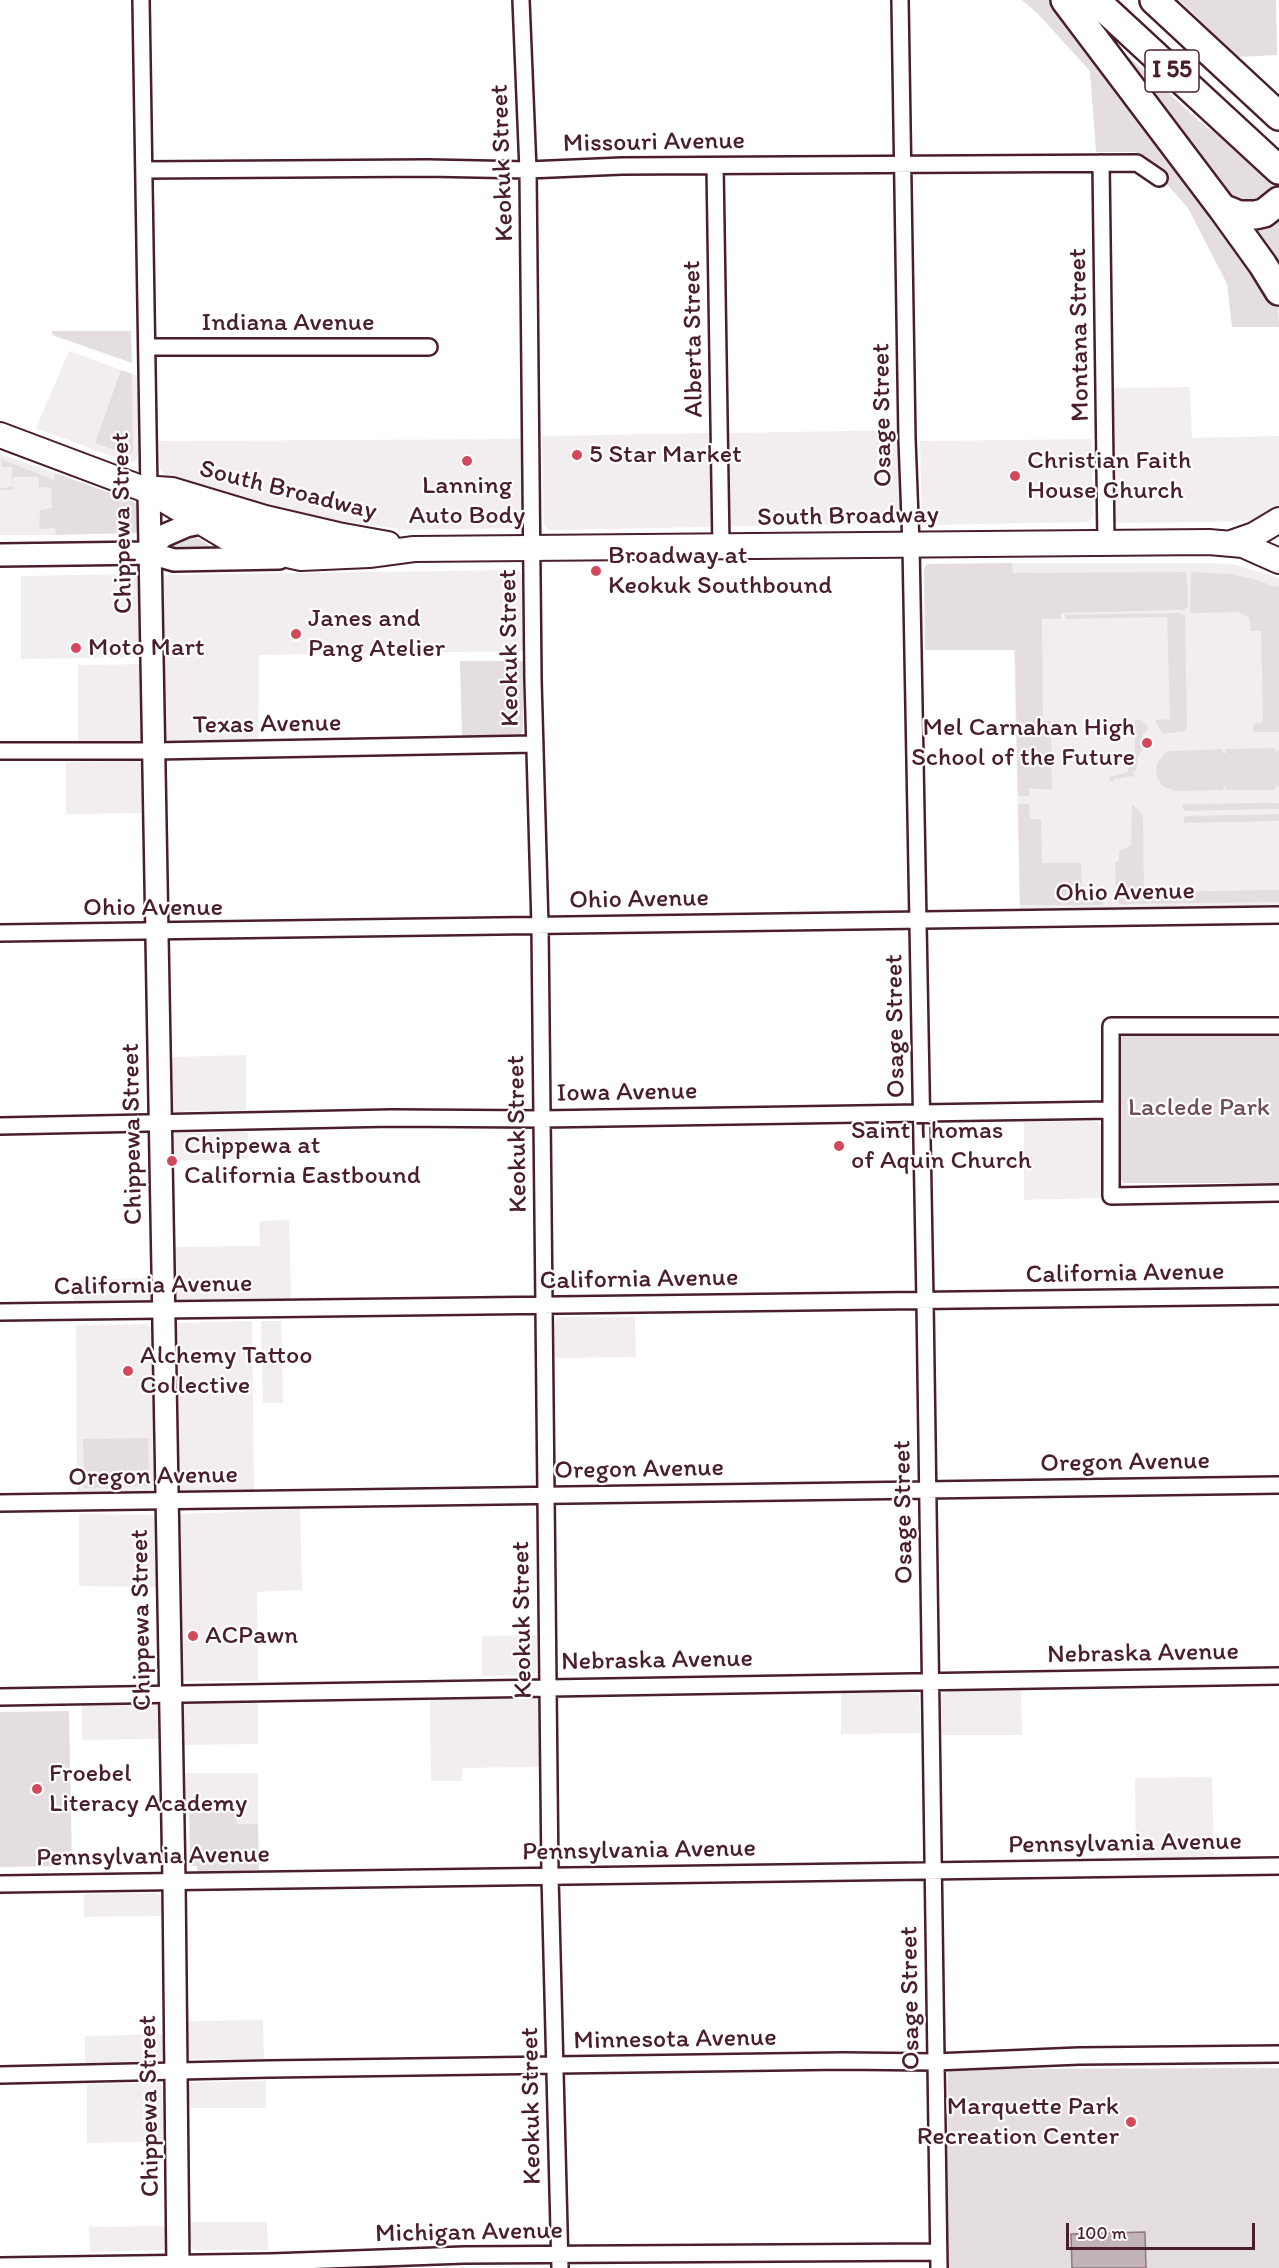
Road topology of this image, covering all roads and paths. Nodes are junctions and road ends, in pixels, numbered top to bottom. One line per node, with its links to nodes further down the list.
1 (141, 0): 11 (street, Chippewa Street)
2 (521, 0): 12 (street, Keokuk Street)
3 (900, 0): 9 (street, Osage Street)
4 (1065, 0): 16 (highway)
5 (1095, 0): 13 (highway, I 55)
6 (1154, 0): 7 (highway, I 55)
7 (1279, 116)
8 (1101, 163): 9 (street, Missouri Avenue); 14 (street, Missouri Avenue); 25 (street, Montana Street)
9 (903, 164): 10 (street, Missouri Avenue); 27 (street, Osage Street)
10 (716, 166): 12 (street, Missouri Avenue); 28 (street, Alberta Street)
11 (144, 170): 12 (street, Missouri Avenue); 18 (street, Chippewa Street)
12 (528, 170): 30 (street, Keokuk Street)
13 (1279, 170)
14 (1159, 178)
15 (1279, 201): 16 (highway)
16 (1222, 208): 17 (highway)
17 (1279, 291)
18 (147, 347): 19 (street, Indiana Avenue); 21 (street, Chippewa Street)
19 (429, 347)
20 (0, 435): 21 (main road, South Broadway)
21 (149, 491): 23 (main road, South Broadway); 24 (main road, South Broadway); 31 (main road, Chippewa Street)
22 (1279, 520): 26 (main road)
23 (200, 523): 24 (main road); 31 (main road); 33 (main road, South Broadway)
24 (338, 535): 29 (main road, South Broadway)
25 (1106, 543): 26 (main road, South Broadway); 27 (main road, South Broadway)
26 (1231, 543): 34 (main road, South Broadway)
27 (911, 545): 28 (main road, South Broadway); 39 (street, Osage Street)
28 (721, 547): 30 (main road, South Broadway)
29 (414, 549): 30 (main road, South Broadway); 33 (main road, South Broadway)
30 (533, 549): 35 (street, Keokuk Street)
31 (150, 553): 32 (main road); 33 (main road); 37 (main road, Chippewa Street)
32 (0, 555)
33 (301, 558)
34 (1279, 561)
35 (535, 744): 37 (street, Texas Avenue); 40 (street, Keokuk Street)
36 (0, 751): 37 (street, Texas Avenue)
37 (154, 751): 41 (main road, Chippewa Street)
38 (1279, 915): 39 (street, Ohio Avenue)
39 (918, 920): 40 (street, Ohio Avenue); 45 (street, Osage Street)
40 (540, 926): 41 (street, Ohio Avenue); 46 (street, Keokuk Street)
41 (156, 932): 42 (street, Ohio Avenue); 47 (main road, Chippewa Street)
42 (0, 933)
43 (1279, 1026): 44 (street)
44 (1111, 1110): 45 (street, Iowa Avenue); 49 (street)
45 (921, 1112): 46 (street, Iowa Avenue); 51 (street, Osage Street)
46 (542, 1119): 47 (street, Iowa Avenue); 52 (street, Keokuk Street)
47 (160, 1123): 48 (street, Iowa Avenue); 53 (main road, Chippewa Street)
48 (0, 1126)
49 (1279, 1194)
50 (1279, 1296): 51 (street, California Avenue)
51 (925, 1301): 52 (street, California Avenue); 56 (street, Osage Street)
52 (544, 1305): 53 (street, California Avenue); 57 (street, Keokuk Street)
53 (163, 1311): 54 (street, California Avenue); 58 (main road, Chippewa Street)
54 (0, 1312)
55 (1279, 1485): 56 (street, Oregon Avenue)
56 (927, 1491): 57 (street, Oregon Avenue); 61 (street, Osage Street)
57 (546, 1495): 58 (street, Oregon Avenue); 62 (street, Keokuk Street)
58 (167, 1500): 59 (street, Oregon Avenue); 63 (main road, Chippewa Street)
59 (0, 1503)
60 (1279, 1676): 61 (street, Nebraska Avenue)
61 (931, 1681): 62 (street, Nebraska Avenue); 66 (street, Osage Street)
62 (548, 1687): 63 (street, Nebraska Avenue); 67 (street, Keokuk Street)
63 (170, 1693): 64 (street, Nebraska Avenue); 68 (main road, Chippewa Street)
64 (0, 1697)
65 (1279, 1866): 66 (street, Pennsylvania Avenue)
66 (934, 1871): 67 (street, Pennsylvania Avenue); 71 (street, Osage Street)
67 (550, 1876): 68 (street, Pennsylvania Avenue); 72 (street, Keokuk Street)
68 (174, 1881): 69 (street, Pennsylvania Avenue); 73 (main road, Chippewa Street)
69 (0, 1884)
70 (1279, 2054): 71 (street, Minnesota Avenue)
71 (935, 2061): 72 (street, Minnesota Avenue); 75 (street, Osage Street)
72 (556, 2066): 73 (street, Minnesota Avenue); 76 (street, Keokuk Street)
73 (176, 2071): 74 (street, Minnesota Avenue); 78 (main road, Chippewa Street)
74 (0, 2074)
75 (938, 2252): 76 (street, Michigan Avenue); 79 (street, Osage Street)
76 (559, 2261): 78 (street, Michigan Avenue)
77 (0, 2266): 78 (street, Michigan Avenue)
78 (178, 2266)
79 (939, 2268)

